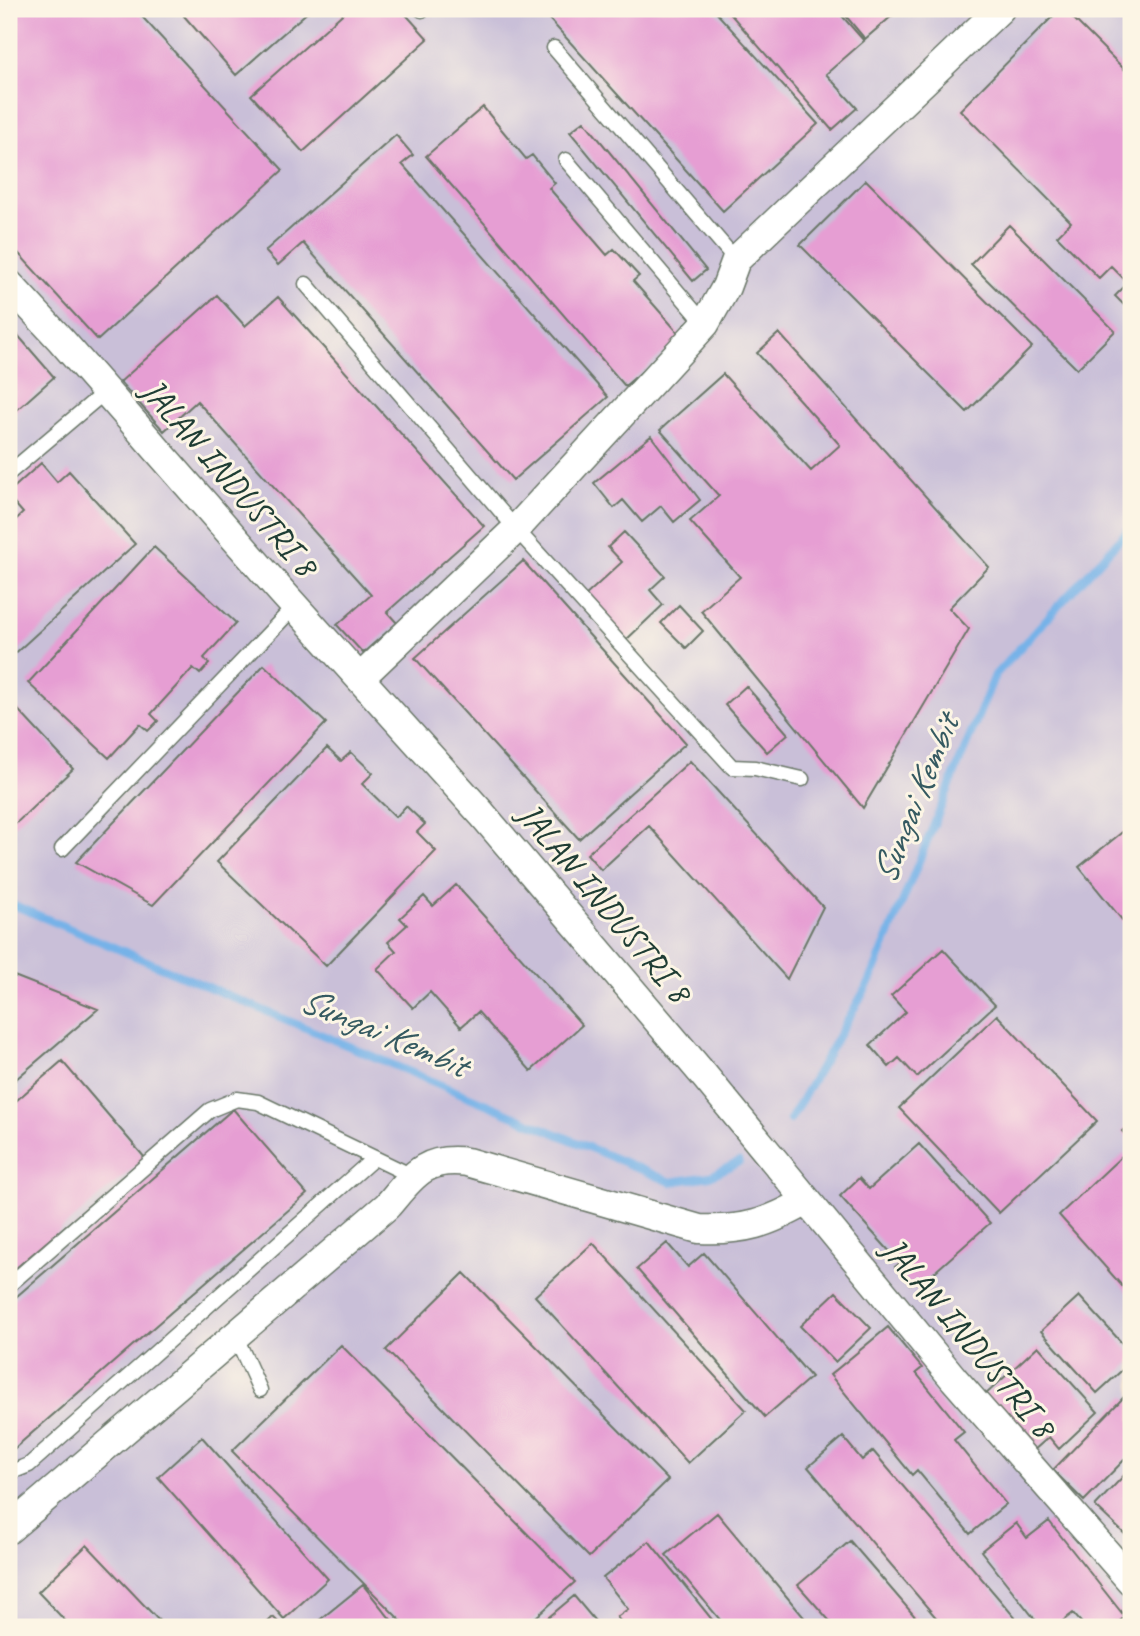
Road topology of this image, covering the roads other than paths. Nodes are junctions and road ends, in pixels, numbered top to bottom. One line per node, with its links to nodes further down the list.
1 (1000, 9): 4 (street)
2 (554, 48): 4 (lane)
3 (566, 160): 7 (lane)
4 (736, 260): 7 (street)
5 (9, 284): 8 (street, JALAN INDUSTRI 8)
6 (306, 284): 10 (lane)
7 (705, 324): 10 (street)
8 (106, 391): 9 (lane); 11 (street, JALAN INDUSTRI 8)
9 (9, 472)
10 (516, 529): 12 (street); 13 (lane)
11 (295, 606): 12 (street, JALAN INDUSTRI 8); 14 (lane)
12 (360, 678): 17 (street, JALAN INDUSTRI 8)
13 (802, 779)
14 (62, 849)
15 (374, 1157): 16 (lane); 18 (lane); 21 (lane)
16 (412, 1176): 17 (street); 19 (street)
17 (807, 1201): 23 (street, JALAN INDUSTRI 8)
18 (9, 1285)
19 (235, 1335): 20 (lane); 22 (street)
20 (260, 1390)
21 (9, 1474)
22 (9, 1529)
23 (1131, 1581)

